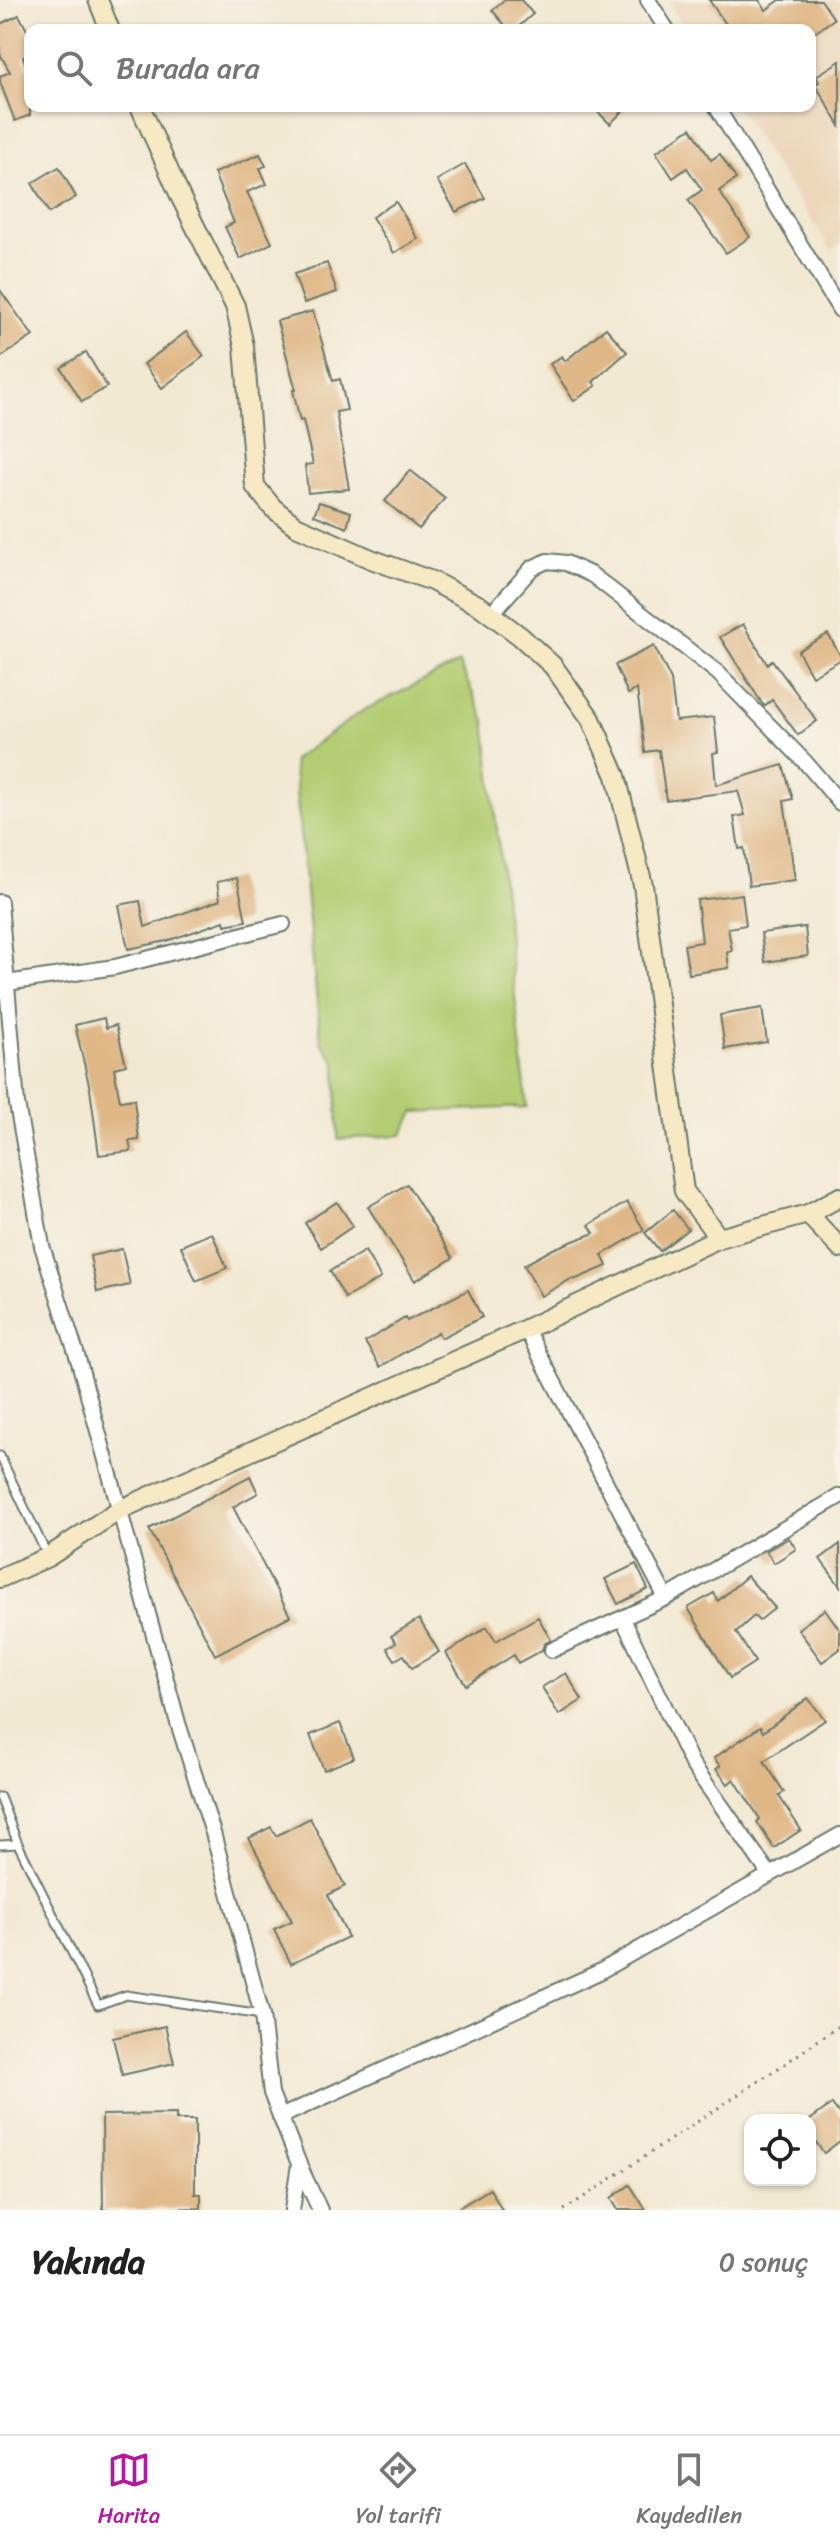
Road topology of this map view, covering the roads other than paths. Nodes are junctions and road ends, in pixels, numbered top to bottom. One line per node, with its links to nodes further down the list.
1 (98, 0): 3 (street)
2 (648, 0): 4 (street)
3 (108, 24)
4 (663, 24)
5 (143, 112): 8 (street)
6 (720, 112): 7 (street)
7 (840, 310)
8 (491, 614): 9 (street); 16 (street)
9 (840, 803)
10 (0, 906): 12 (street)
11 (283, 924): 13 (street)
12 (2, 952): 13 (street)
13 (7, 983): 21 (street)
14 (840, 1197): 15 (street)
15 (808, 1214): 16 (street); 17 (street)
16 (719, 1238): 18 (street)
17 (840, 1248)
18 (526, 1329): 21 (street); 24 (street)
19 (0, 1456): 22 (lane)
20 (840, 1496): 24 (street)
21 (119, 1510): 22 (street); 32 (street)
22 (48, 1557): 23 (street)
23 (0, 1578)
24 (666, 1598): 25 (street)
25 (623, 1619): 26 (street); 31 (street)
26 (552, 1650)
27 (0, 1797): 29 (lane)
28 (840, 1835): 31 (street)
29 (18, 1844): 30 (lane); 32 (lane)
30 (0, 1845)
31 (770, 1875): 33 (street)
32 (262, 2015): 33 (street)
33 (280, 2117): 34 (street)
34 (299, 2164): 35 (street); 36 (street)
35 (292, 2210)
36 (320, 2210)

